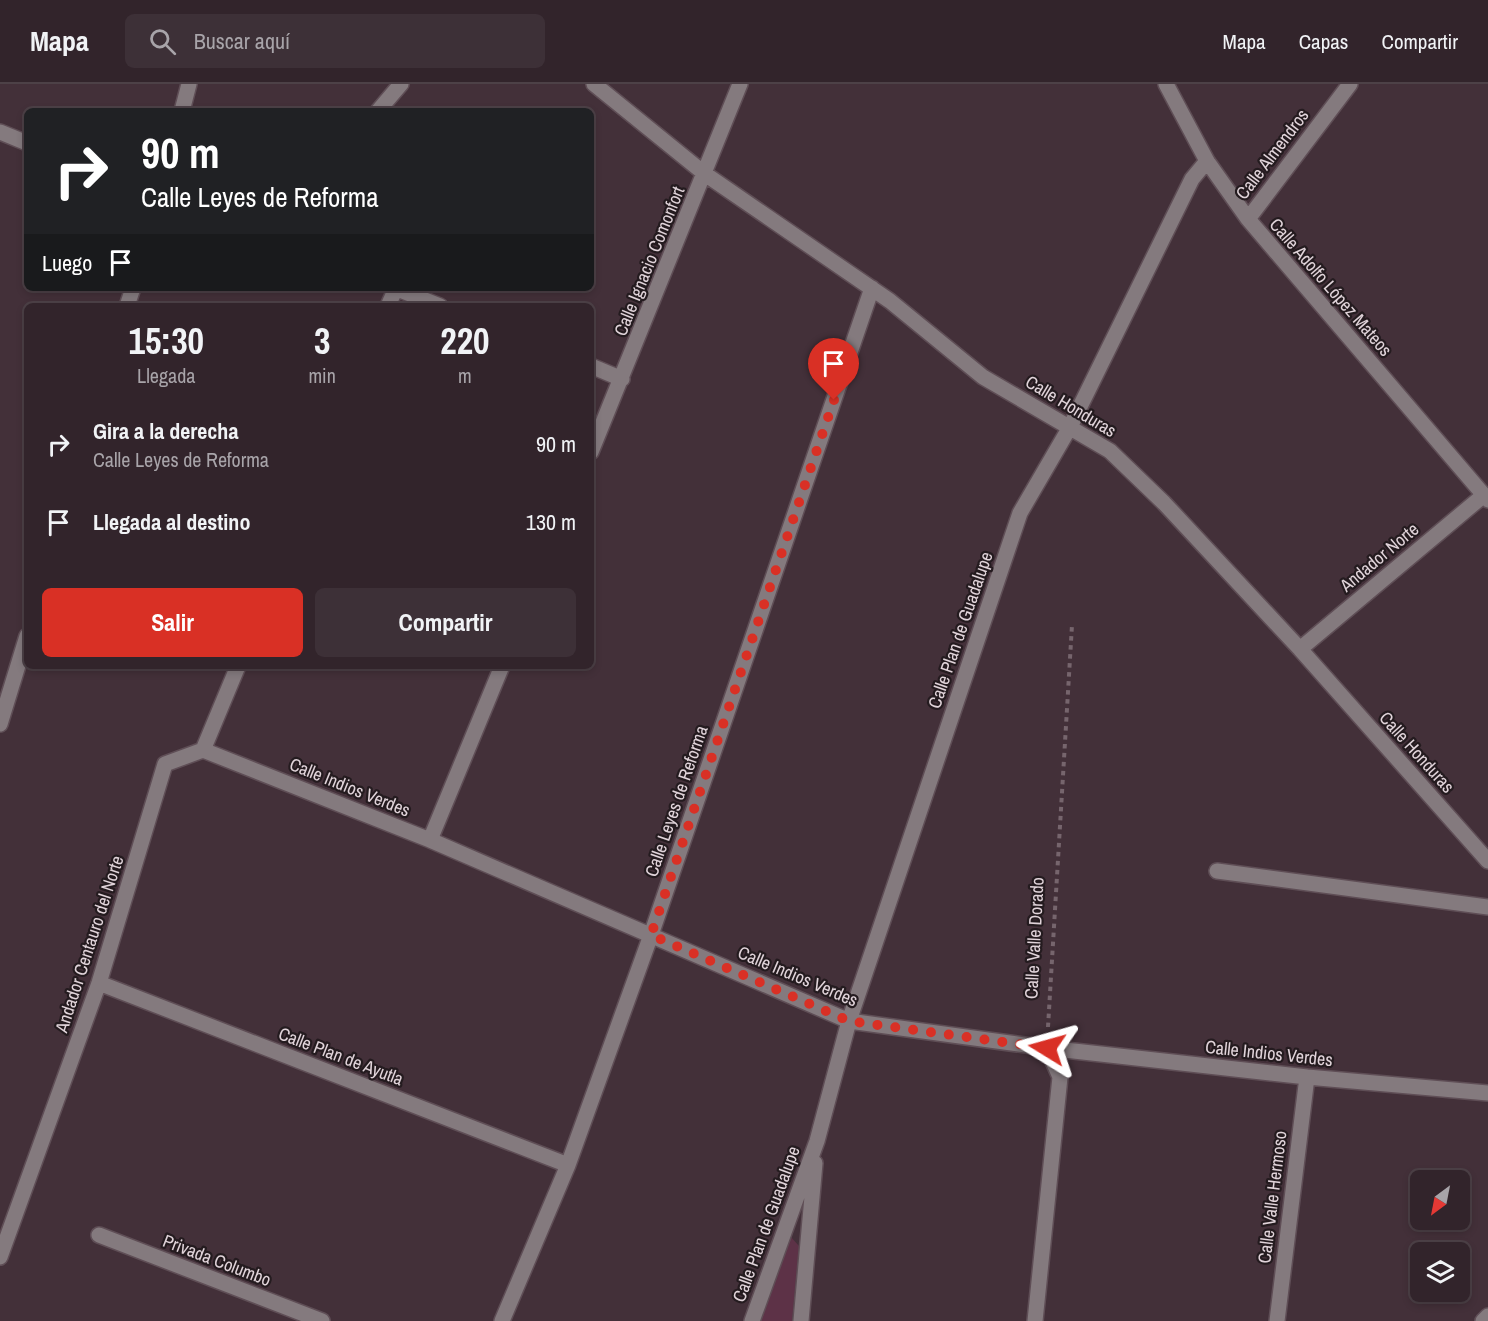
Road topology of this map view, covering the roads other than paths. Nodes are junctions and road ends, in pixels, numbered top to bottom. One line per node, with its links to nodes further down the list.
1 (189, 84): 7 (street)
2 (401, 84): 8 (street)
3 (594, 84): 12 (street, Calle Honduras)
4 (740, 84): 12 (street, Calle Ignacio Comonfort)
5 (1166, 84): 11 (street, Calle Adolfo López Mateos)
6 (1350, 84): 13 (street, Calle Almendros)
7 (183, 108)
8 (381, 108)
9 (0, 132): 10 (street)
10 (24, 142)
11 (1207, 161): 13 (street, Calle Adolfo López Mateos); 19 (street, Calle Plan de Guadalupe)
12 (705, 174): 14 (street, Calle Honduras); 18 (street, Calle Ignacio Comonfort)
13 (1248, 219): 21 (street, Calle Adolfo López Mateos)
14 (872, 288): 19 (street, Calle Honduras); 32 (street, Calle Leyes de Reforma)
15 (403, 291): 16 (street)
16 (433, 303)
17 (594, 367): 18 (street)
18 (622, 379): 20 (street, Calle Ignacio Comonfort)
19 (1070, 427): 23 (street, Calle Honduras); 34 (street, Calle Plan de Guadalupe)
20 (594, 445)
21 (1486, 498): 23 (street, Andador Norte)
22 (24, 646): 26 (street)
23 (1300, 649): 29 (street, Calle Honduras)
24 (237, 669): 27 (street)
25 (501, 669): 28 (street)
26 (0, 724)
27 (203, 750): 28 (street, Calle Indios Verdes); 33 (street, Andador Centauro del Norte)
28 (430, 840): 32 (street, Calle Indios Verdes)
29 (1488, 861)
30 (1217, 871): 31 (street)
31 (1488, 907)
32 (651, 935): 34 (street, Calle Indios Verdes); 39 (street, Calle Leyes de Reforma)
33 (99, 983): 39 (street, Calle Plan de Ayutla); 41 (street, Andador Centauro del Norte)
34 (849, 1021): 35 (street, Calle Indios Verdes); 38 (street, Calle Plan de Guadalupe)
35 (1047, 1048): 36 (street, Calle Indios Verdes); 47 (street)
36 (1307, 1077): 37 (street, Calle Indios Verdes); 48 (street, Calle Valle Hermoso)
37 (1488, 1093)
38 (817, 1141): 45 (street, Calle Plan de Guadalupe); 46 (street, Calle Plan de Guadalupe)
39 (568, 1165): 44 (street, Calle Leyes de Reforma)
40 (99, 1235): 43 (street, Privada Columbo)
41 (0, 1257)
42 (1488, 1316): 49 (street)
43 (322, 1321)
44 (501, 1321)
45 (752, 1321)
46 (801, 1321)
47 (1035, 1321)
48 (1277, 1321)
49 (1483, 1321)

